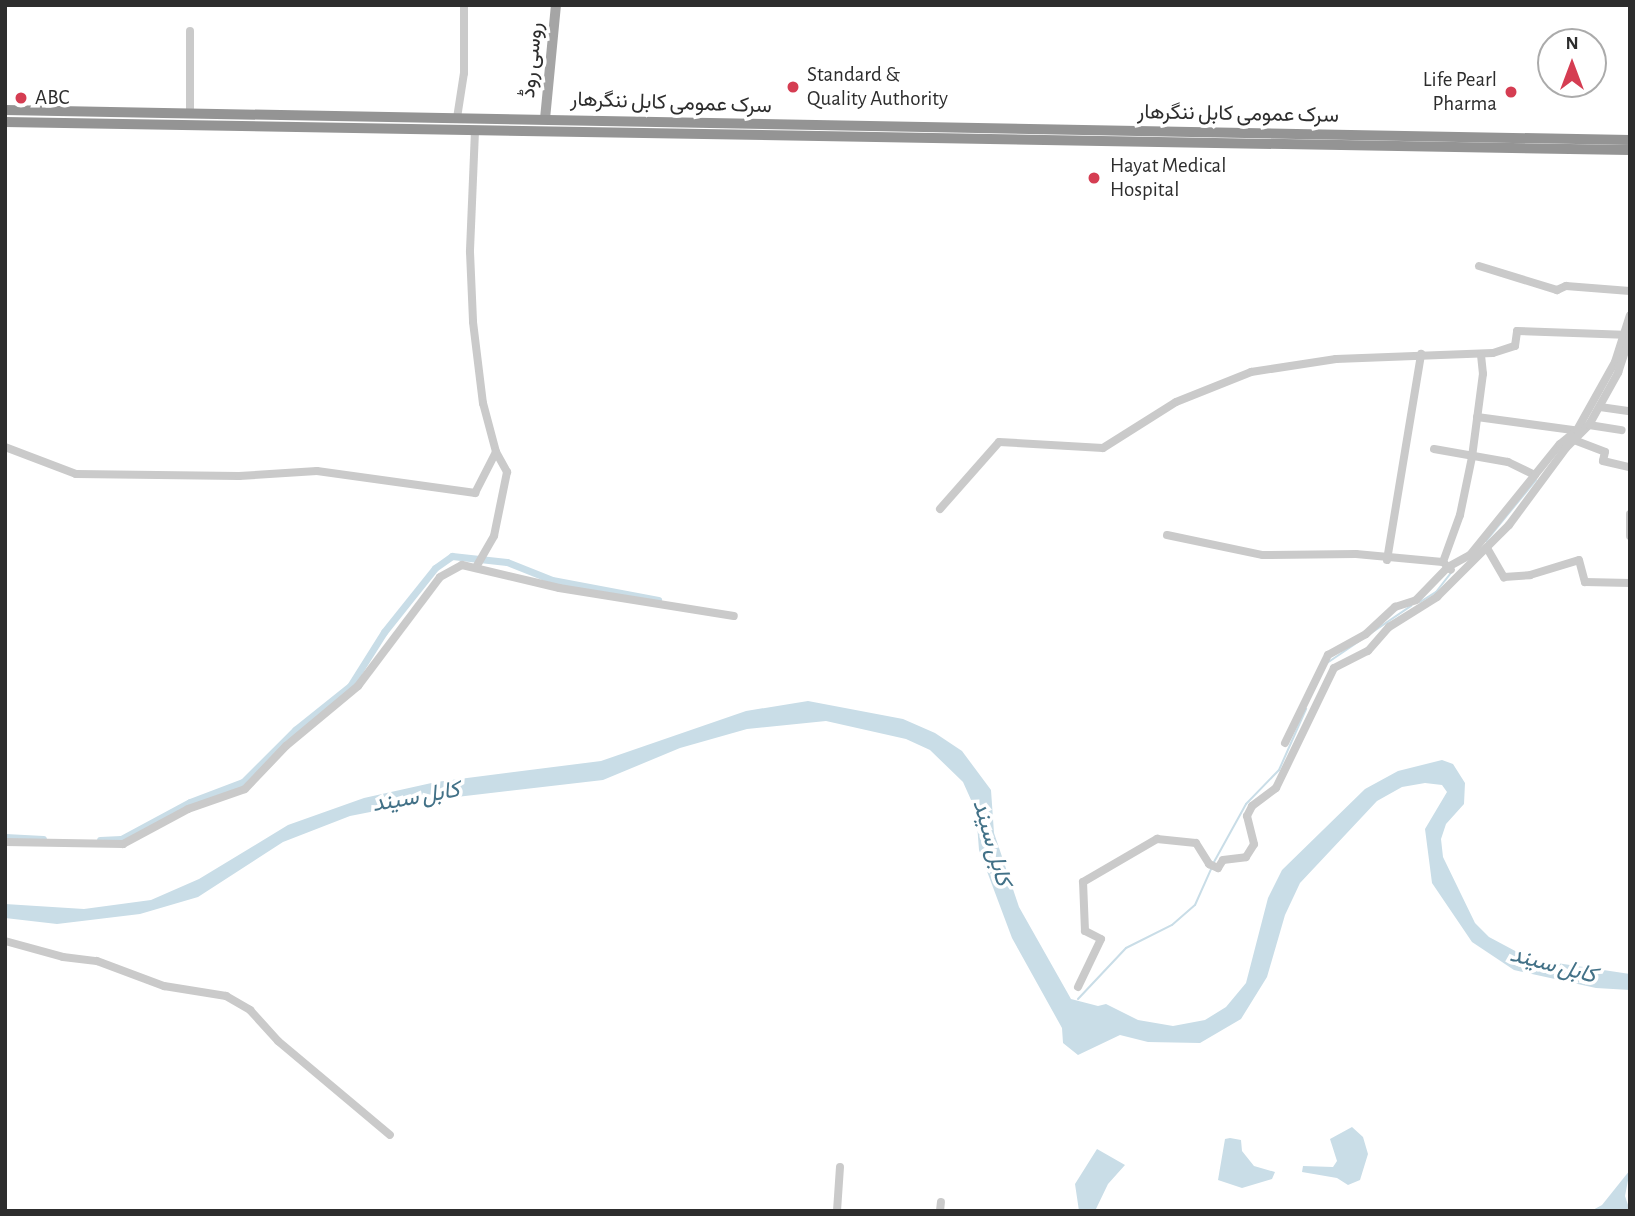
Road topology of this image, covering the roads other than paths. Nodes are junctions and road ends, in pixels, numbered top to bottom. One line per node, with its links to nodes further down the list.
1 (464, 5): 7 (street)
2 (556, 5): 8 (main road, روسی روڈ)
3 (190, 31): 5 (street)
4 (5, 110): 5 (highway, سرک عمومی کابل ننگرهار)
5 (190, 114): 6 (highway, سرک عمومی کابل ننگرهار)
6 (296, 116): 7 (highway, سرک عمومی کابل ننگرهار); 10 (highway)
7 (457, 118): 8 (highway, سرک عمومی کابل ننگرهار)
8 (545, 119): 12 (highway, سرک عمومی کابل ننگرهار)
9 (5, 122): 10 (highway, سرک عمومی کابل ننگرهار)
10 (296, 128): 11 (highway, سرک عمومی کابل ننگرهار)
11 (475, 131): 12 (highway, سرک عمومی کابل ننگرهار); 32 (street)
12 (1021, 135): 14 (highway, سرک عمومی کابل ننگرهار)
13 (1630, 139): 14 (highway, سرک عمومی کابل ننگرهار)
14 (1495, 142): 15 (highway, سرک عمومی کابل ننگرهار)
15 (1630, 150)
16 (1479, 267): 17 (street)
17 (1630, 291)
18 (1630, 315): 19 (street)
19 (1627, 335): 21 (street); 22 (street); 23 (street)
20 (1421, 354): 21 (street); 35 (street); 40 (street)
21 (1481, 354): 25 (street)
22 (1626, 359): 23 (street)
23 (1598, 405): 24 (street); 26 (street)
24 (1630, 411)
25 (1477, 417): 26 (street); 31 (street)
26 (1586, 425): 27 (street); 28 (street); 34 (street)
27 (1622, 430)
28 (1574, 440): 33 (street); 39 (street)
29 (5, 447): 32 (street)
30 (1434, 449): 31 (street)
31 (1472, 454): 34 (street); 41 (street)
32 (499, 455): 42 (street)
33 (1630, 467)
34 (1535, 475): 41 (street)
35 (940, 509)
36 (1630, 514): 38 (street)
37 (1167, 536): 40 (street)
38 (1630, 536)
39 (1487, 548): 43 (street); 44 (street)
40 (1387, 561): 41 (street)
41 (1446, 564): 43 (street); 46 (street)
42 (476, 567): 45 (street); 47 (street)
43 (1455, 574): 49 (street)
44 (1630, 583)
45 (734, 616)
46 (1284, 743)
47 (5, 842)
48 (5, 941): 50 (street)
49 (1078, 987)
50 (390, 1135)
51 (840, 1167): 52 (street)
52 (837, 1211)

